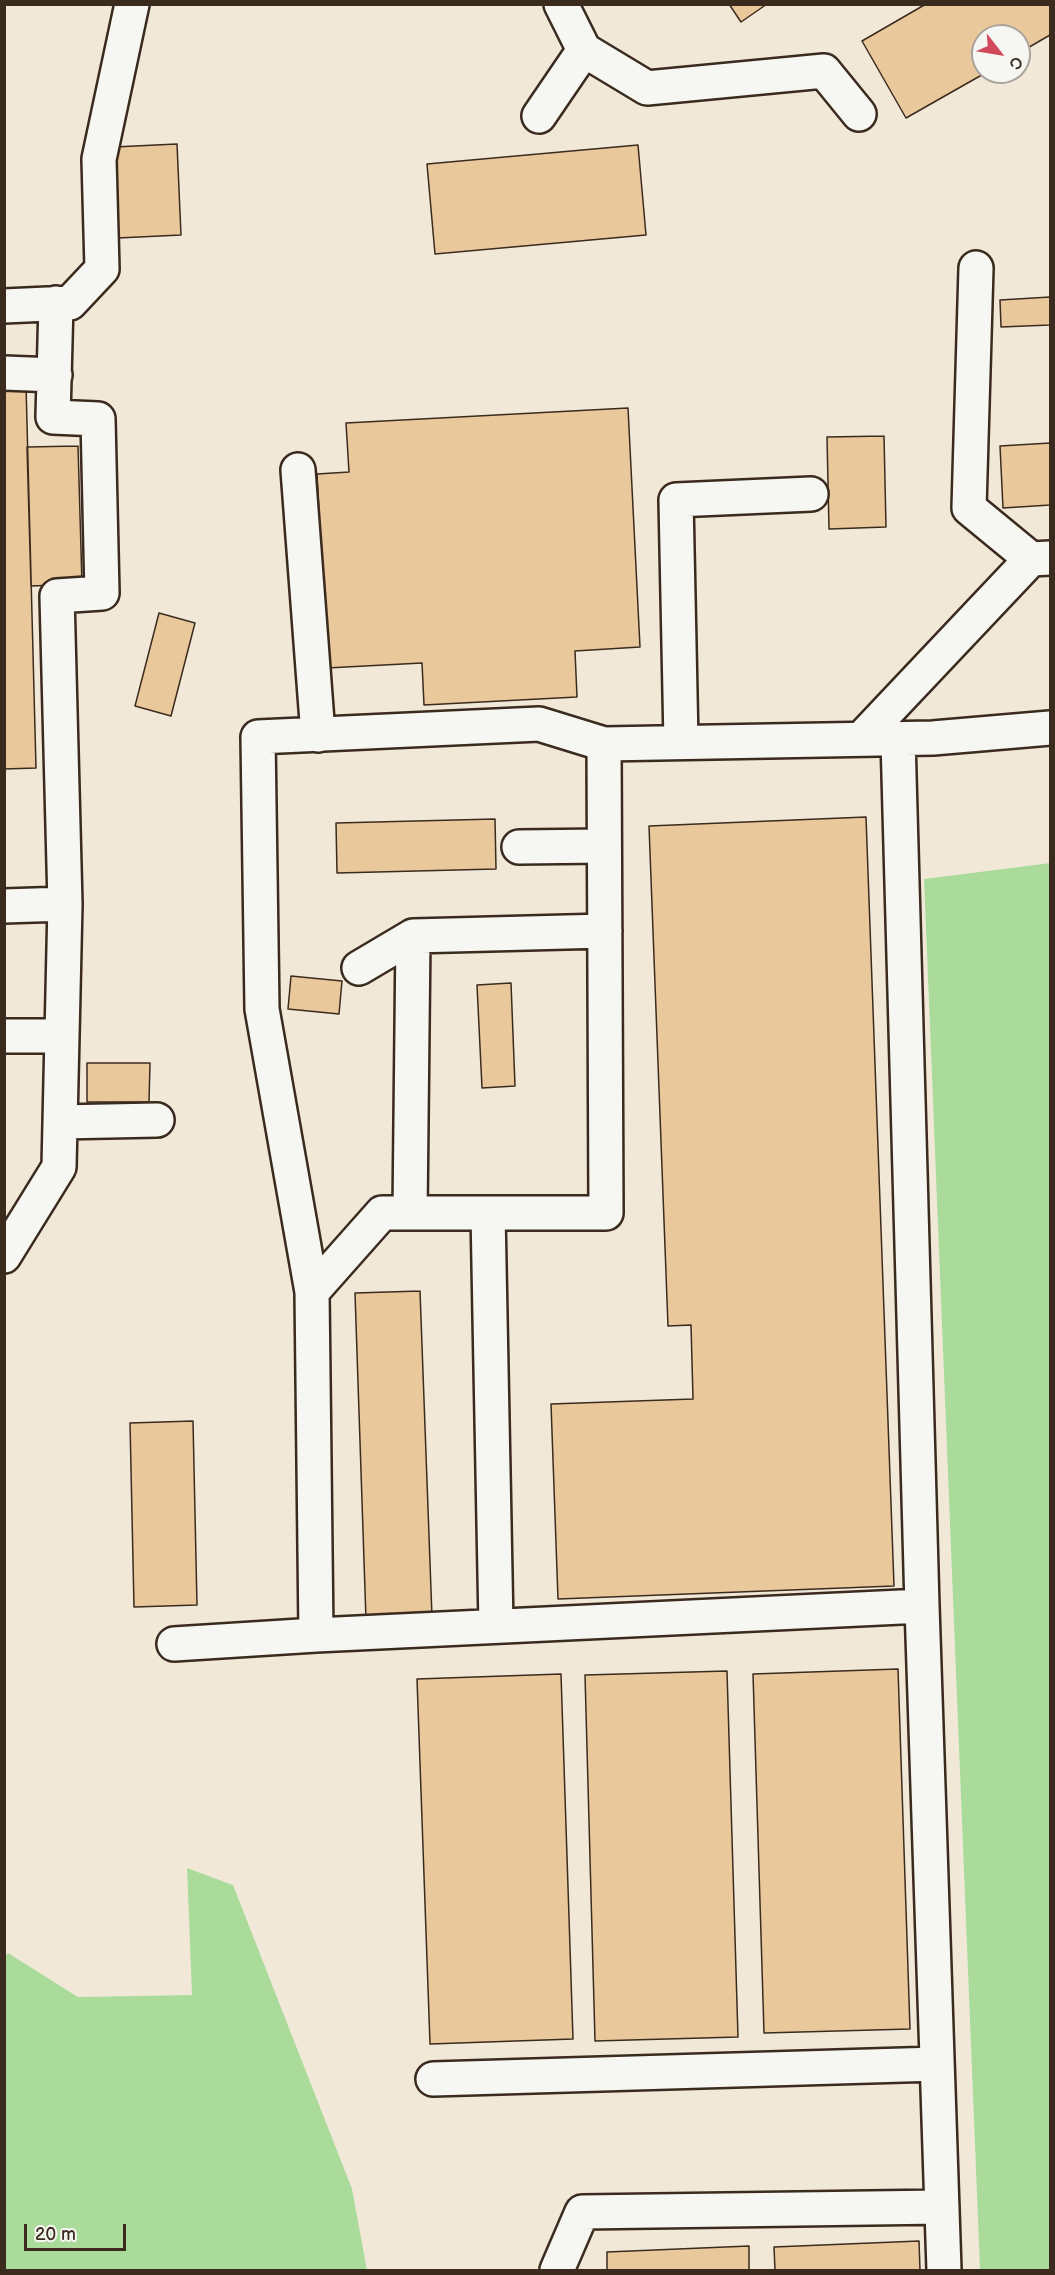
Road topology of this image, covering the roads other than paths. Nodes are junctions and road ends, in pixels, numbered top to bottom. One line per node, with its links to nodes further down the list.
1 (132, 4): 7 (street)
2 (561, 4): 3 (street)
3 (584, 50): 4 (street); 5 (street)
4 (859, 114)
5 (539, 116)
6 (976, 268): 13 (street)
7 (56, 303): 8 (street); 10 (street)
8 (4, 306)
9 (4, 373): 10 (street)
10 (55, 375): 22 (street)
11 (298, 470): 15 (street)
12 (811, 494): 18 (street)
13 (1041, 558): 17 (street)
14 (1050, 728): 16 (street)
15 (302, 736): 19 (street); 34 (street)
16 (898, 739): 17 (street); 35 (street)
17 (861, 740): 18 (street)
18 (681, 742): 19 (street)
19 (604, 744): 20 (street)
20 (604, 846): 21 (street); 24 (street)
21 (519, 847)
22 (65, 904): 23 (street); 28 (street)
23 (4, 906)
24 (605, 931): 25 (street); 32 (street)
25 (413, 936): 26 (street); 31 (street)
26 (359, 968)
27 (4, 1036): 28 (street)
28 (62, 1036): 30 (street)
29 (157, 1120): 30 (street)
30 (60, 1122): 33 (street)
31 (410, 1213): 32 (street); 34 (street)
32 (488, 1214): 36 (street)
33 (4, 1256)
34 (312, 1292): 37 (street)
35 (922, 1606): 36 (street); 39 (street)
36 (495, 1626): 37 (street)
37 (316, 1635): 38 (street)
38 (174, 1644)
39 (937, 2064): 40 (street); 41 (street)
40 (433, 2079)
41 (942, 2207): 42 (street); 43 (street)
42 (557, 2271)
43 (944, 2271)

